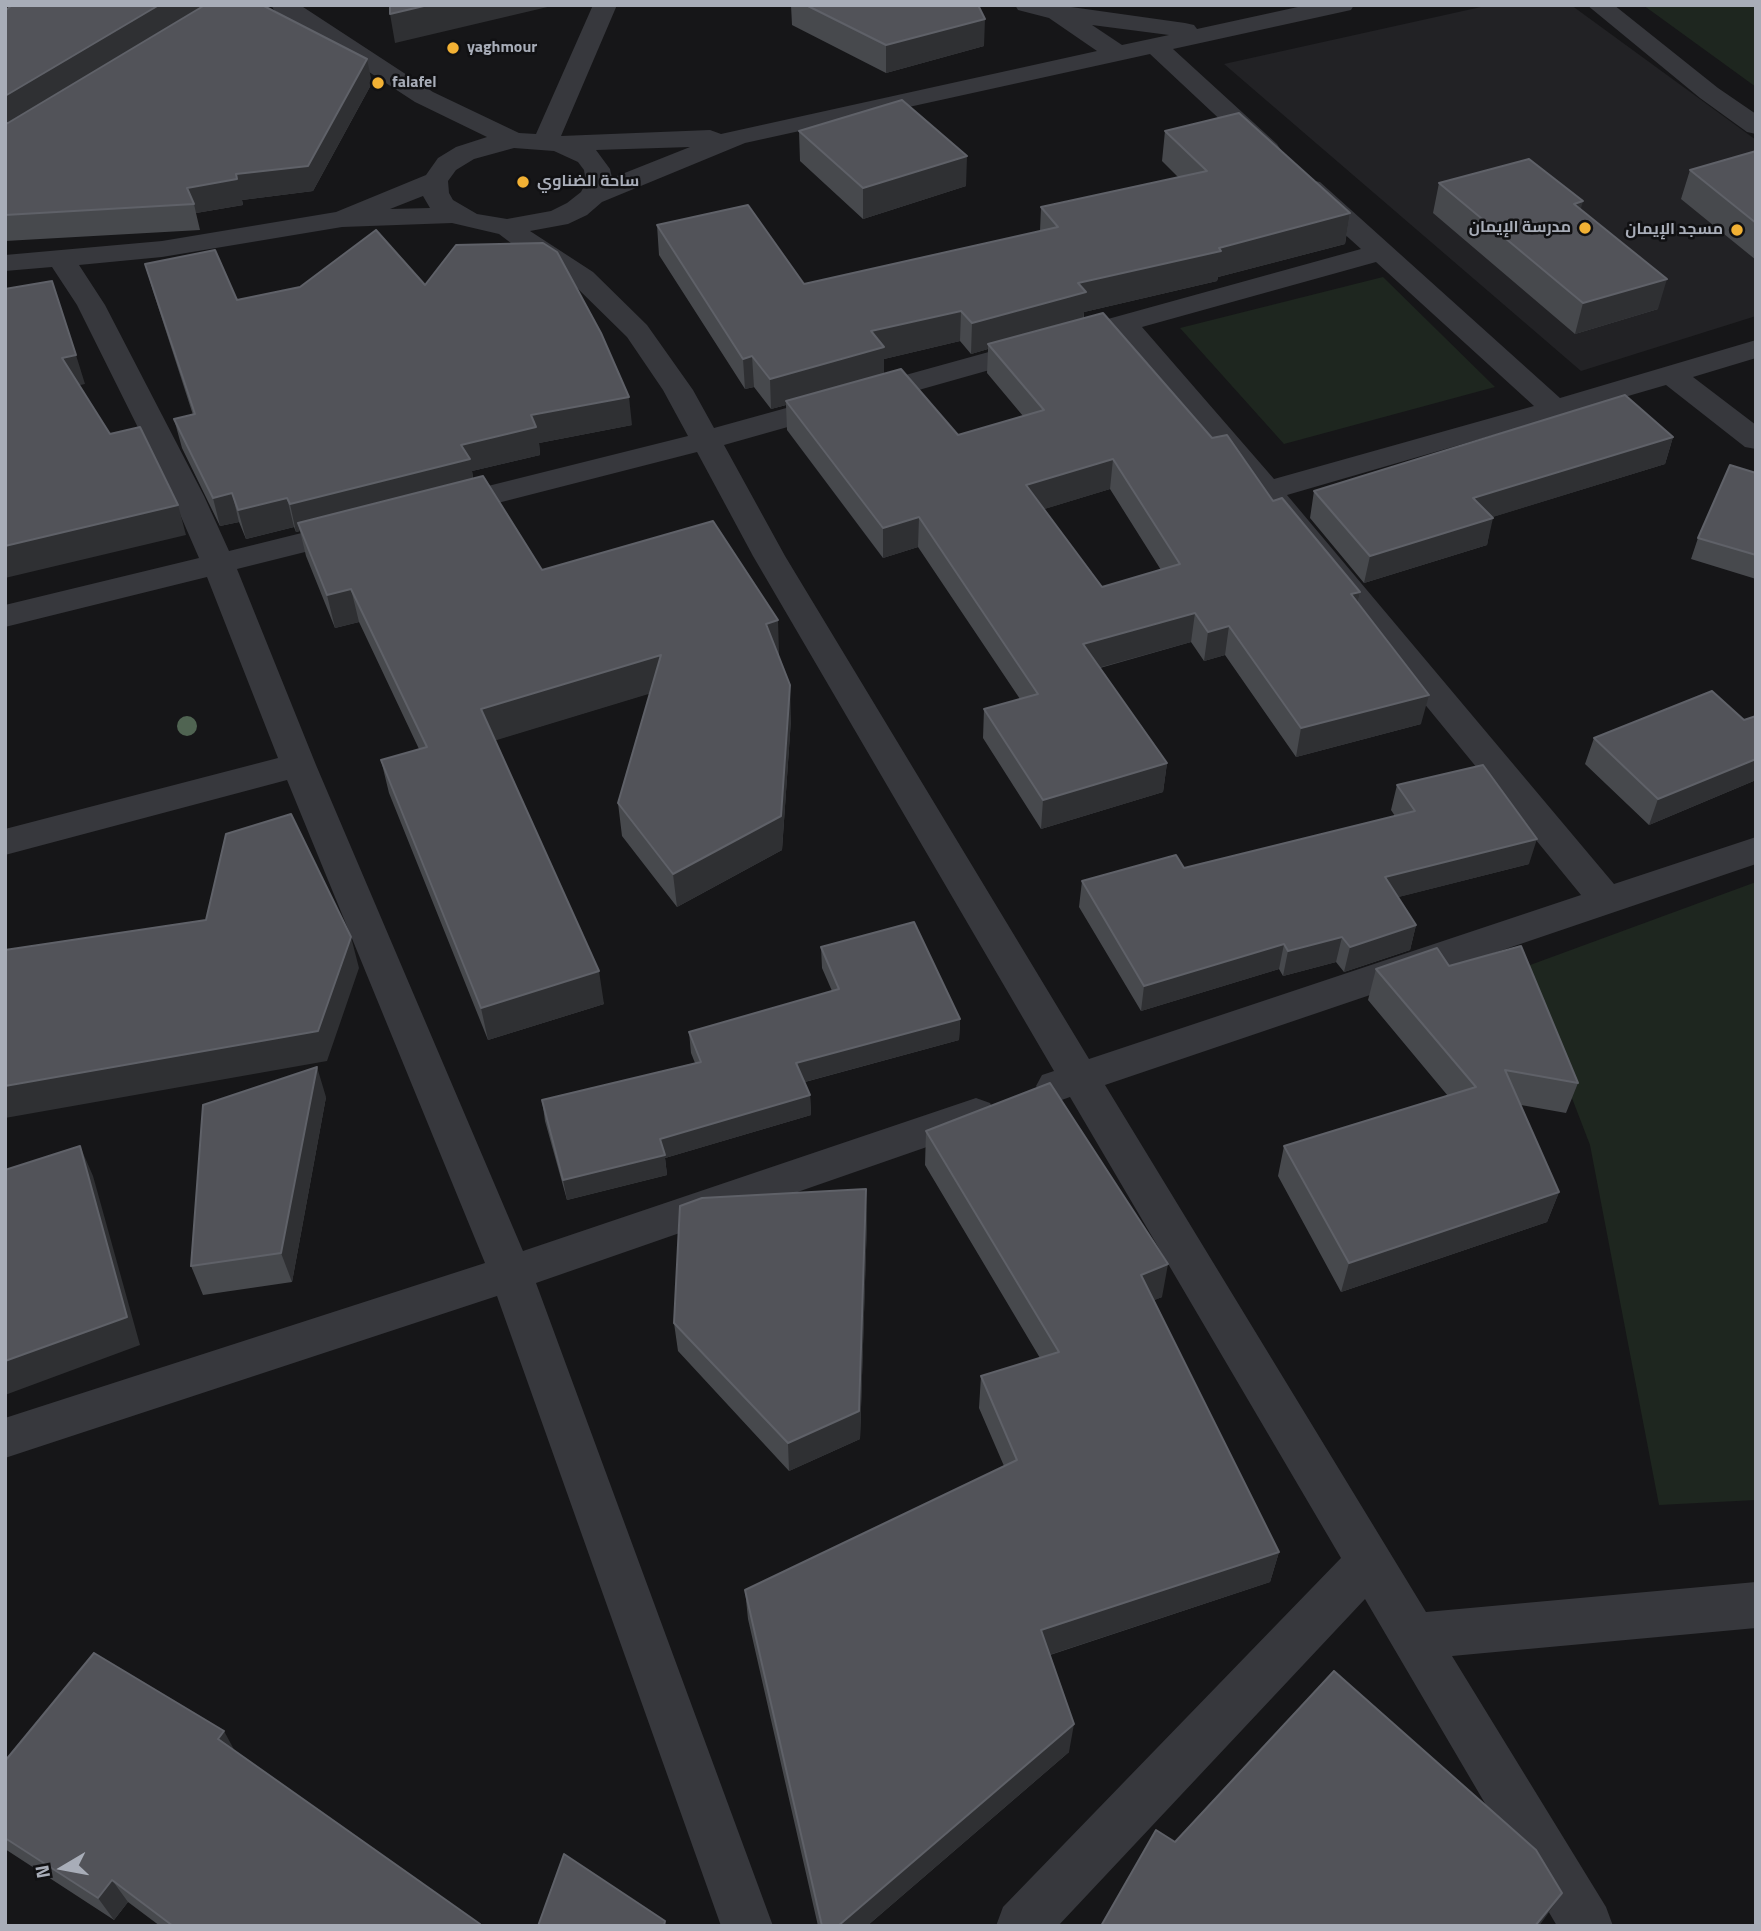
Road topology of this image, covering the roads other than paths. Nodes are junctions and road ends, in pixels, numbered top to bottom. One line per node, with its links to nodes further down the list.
1 (283, 5): 10 (street)
2 (605, 5): 14 (street)
3 (1027, 5): 6 (street)
4 (1342, 5): 7 (street)
5 (1599, 5): 11 (street)
6 (1058, 13): 7 (street); 9 (street)
7 (1212, 33): 8 (street)
8 (1155, 46): 9 (street); 20 (street)
9 (1118, 54): 12 (street)
10 (424, 97): 13 (street); 15 (street)
11 (1756, 126)
12 (737, 137): 14 (street); 19 (street)
13 (514, 140): 14 (street); 15 (street)
14 (553, 143): 19 (street)
15 (439, 154): 16 (street); 17 (street)
16 (455, 215): 17 (street); 18 (street)
17 (342, 219): 21 (street)
18 (508, 227): 19 (street); 19 (street)
19 (583, 234): 27 (street)
20 (1380, 252): 23 (street); 26 (street)
21 (61, 259): 22 (street); 30 (street)
22 (5, 263)
23 (1122, 322): 27 (street); 29 (street)
24 (1756, 349): 25 (street)
25 (1672, 376): 26 (street); 28 (street)
26 (1555, 409): 29 (street)
27 (707, 440): 30 (street); 36 (street)
28 (1756, 440)
29 (1267, 491): 35 (street)
30 (219, 565): 31 (street); 32 (street)
31 (5, 615)
32 (298, 765): 33 (street); 37 (street)
33 (5, 842)
34 (1756, 850): 35 (street)
35 (1606, 900): 36 (street)
36 (1078, 1079): 37 (street); 39 (street)
37 (511, 1273): 38 (street); 42 (street)
38 (5, 1438)
39 (1370, 1560): 41 (street); 43 (street)
40 (1756, 1605): 41 (street)
41 (1415, 1636): 44 (street)
42 (747, 1926)
43 (1022, 1926)
44 (1587, 1926)

